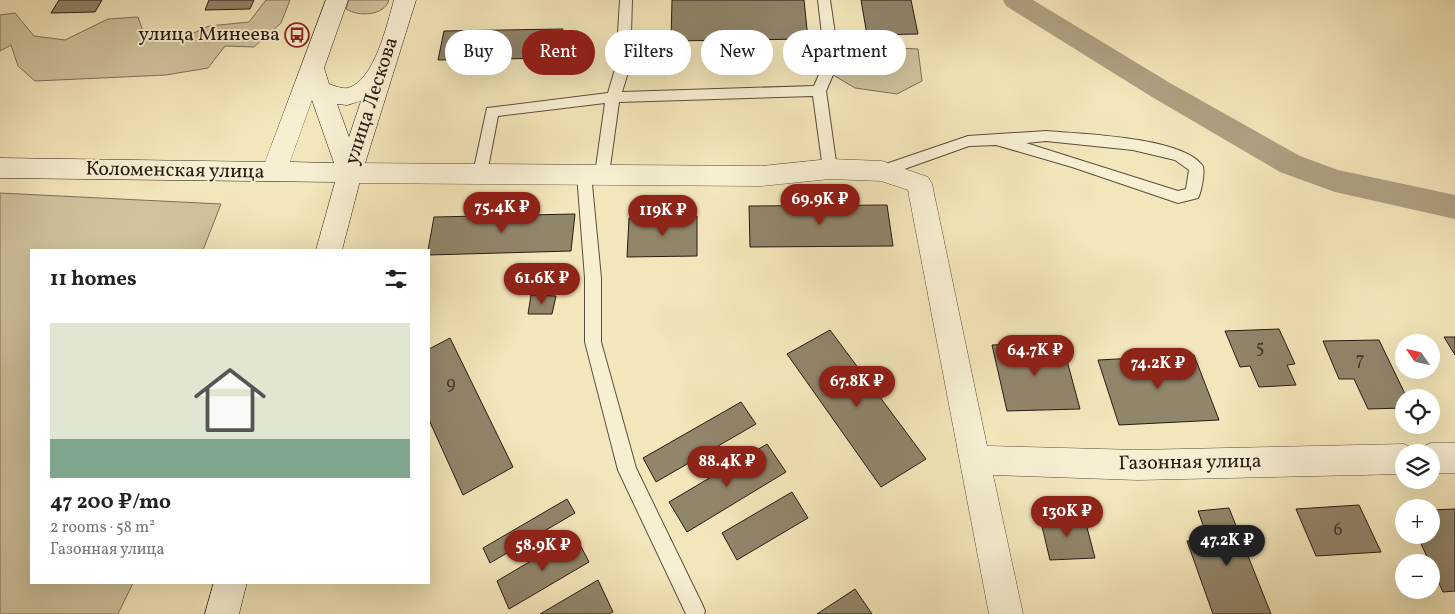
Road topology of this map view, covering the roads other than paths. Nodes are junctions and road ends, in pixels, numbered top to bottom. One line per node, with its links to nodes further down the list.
1 (337, 0): 5 (street)
2 (405, 0): 6 (street, улица Лескова)
3 (626, 0): 9 (lane)
4 (824, 0): 8 (lane)
5 (312, 67): 7 (street, улица Лескова); 14 (street)
6 (383, 67): 7 (street); 15 (street, улица Лескова)
7 (320, 89): 15 (street, улица Лескова)
8 (819, 91): 9 (lane); 12 (lane)
9 (613, 97): 16 (lane); 17 (lane)
10 (998, 140): 10 (lane); 13 (lane)
11 (0, 168): 14 (street, Коломенская улица)
12 (830, 169): 13 (street, Коломенская улица); 17 (street, Коломенская улица)
13 (882, 171): 22 (street, Коломенская улица)
14 (274, 172): 15 (street, Коломенская улица)
15 (350, 173): 16 (street, Коломенская улица); 18 (street)
16 (480, 173): 17 (street, Коломенская улица)
17 (593, 174): 24 (lane)
18 (330, 249)
19 (1440, 458): 20 (street)
20 (1455, 458)
21 (1395, 459): 22 (street, Газонная улица)
22 (975, 460): 26 (street)
23 (230, 584): 25 (street)
24 (695, 611)
25 (222, 614)
26 (1006, 614)

